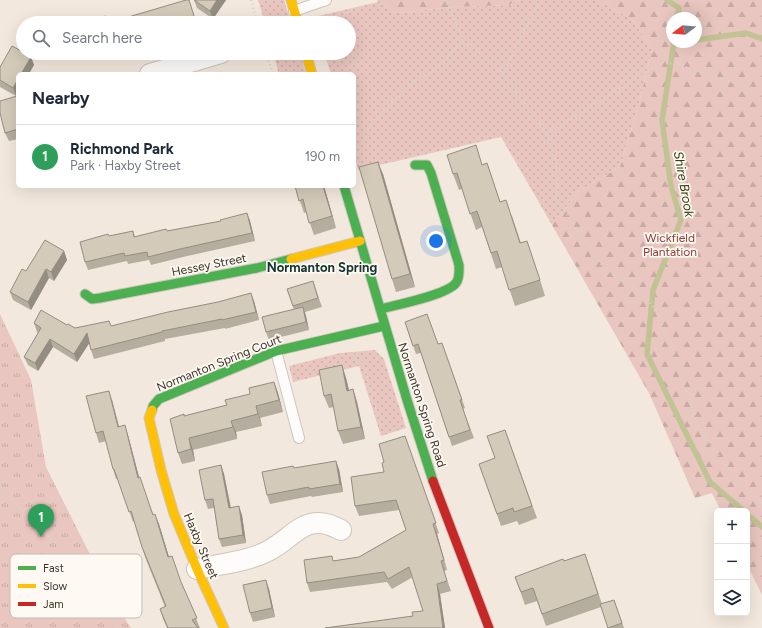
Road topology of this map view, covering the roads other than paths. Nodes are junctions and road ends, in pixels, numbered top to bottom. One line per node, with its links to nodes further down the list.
1 (291, 0): 3 (street)
2 (326, 0): 3 (lane)
3 (294, 11): 4 (street)
4 (296, 16)
5 (197, 60): 7 (street)
6 (308, 60): 8 (street)
7 (157, 72)
8 (311, 72)
9 (415, 165): 13 (street)
10 (345, 188): 11 (street, Normanton Spring Road)
11 (360, 241): 12 (street, Hessey Street); 13 (street, Normanton Spring Road)
12 (85, 294)
13 (380, 309): 14 (street, Normanton Spring Road)
14 (384, 326): 15 (street, Normanton Spring Court); 21 (street, Normanton Spring Road)
15 (276, 350): 16 (lane); 17 (street, Normanton Spring Court)
16 (299, 438)
17 (161, 470): 19 (street, Haxby Street)
18 (341, 530): 19 (street)
19 (197, 569): 20 (street, Haxby Street)
20 (224, 628)
21 (489, 628)

